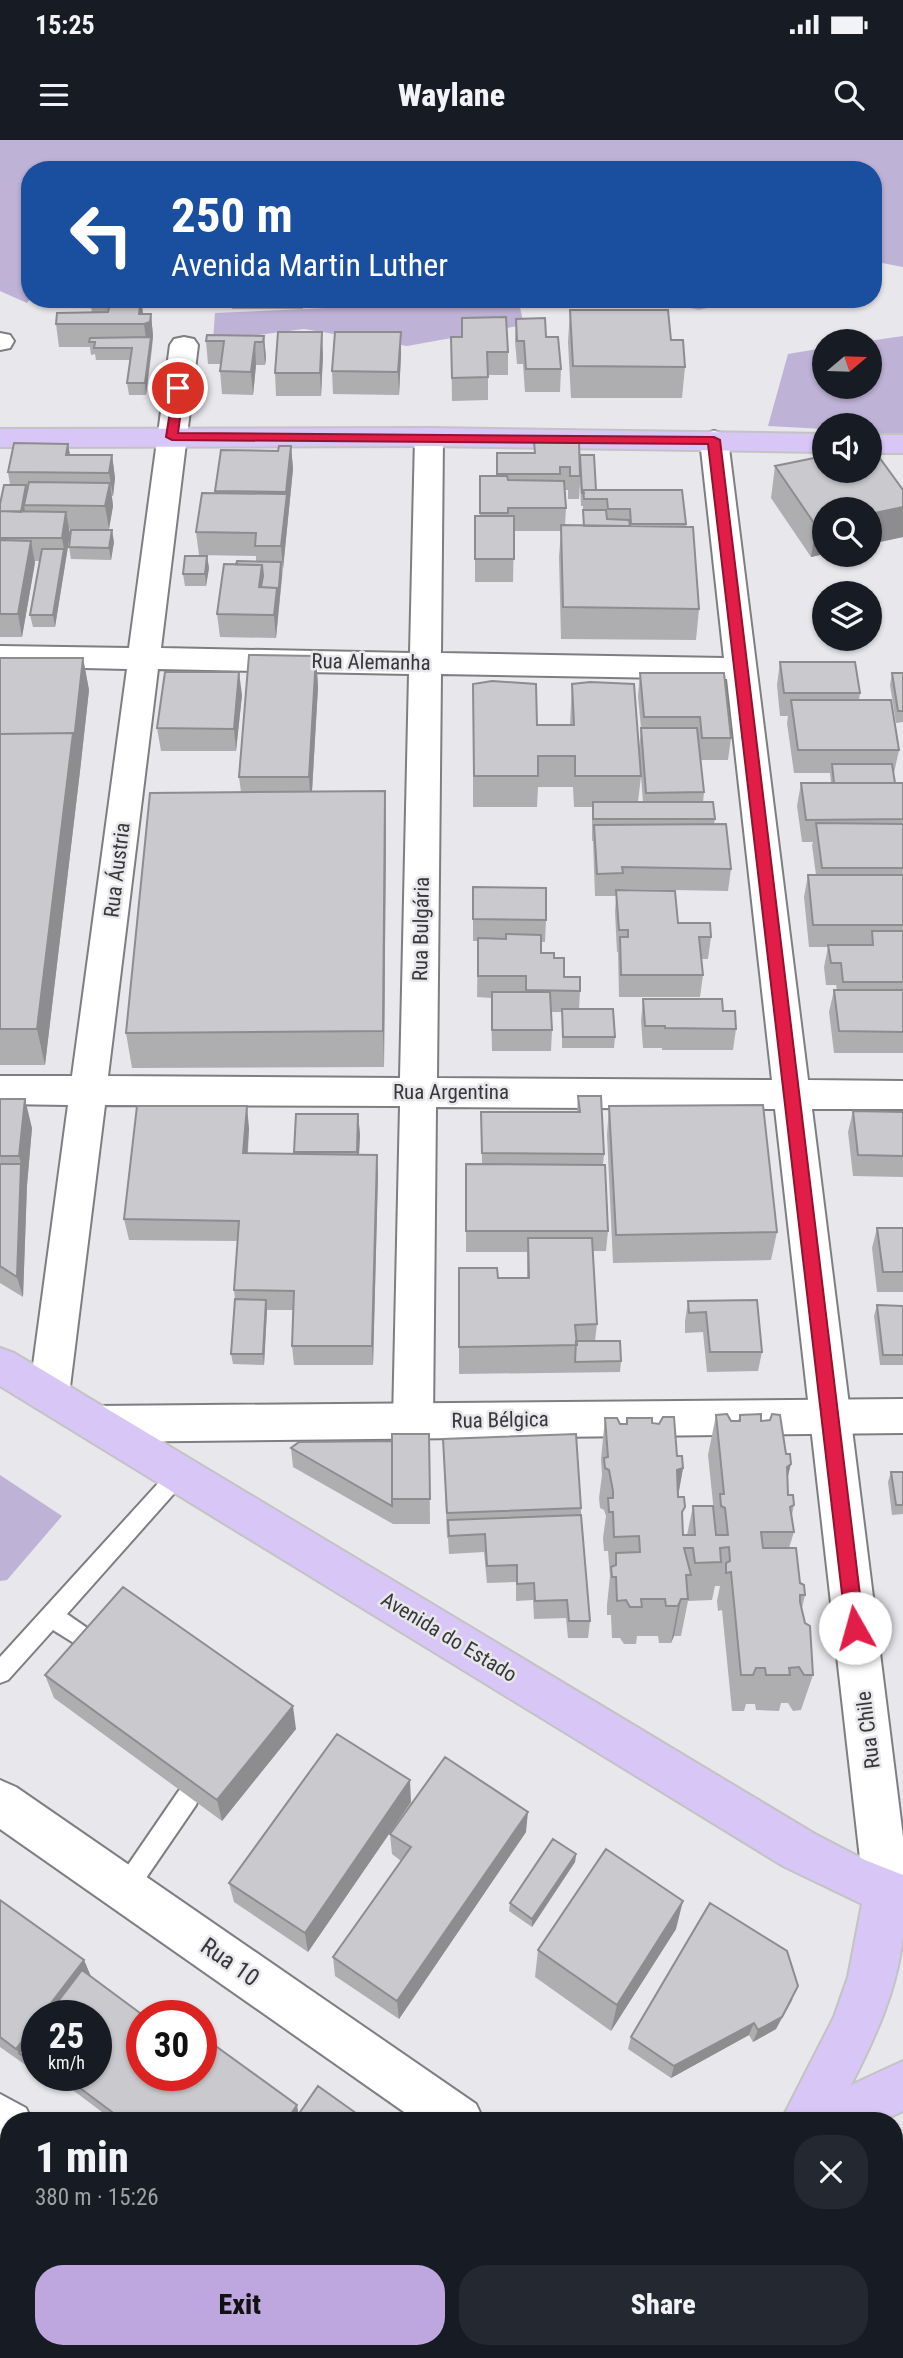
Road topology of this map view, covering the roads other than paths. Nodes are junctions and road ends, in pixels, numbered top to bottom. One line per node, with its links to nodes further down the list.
1 (184, 345): 2 (street, Rua Áustria)
2 (172, 437): 3 (main road); 4 (main road); 10 (street, Rua Áustria)
3 (429, 437): 5 (main road); 11 (street, Rua Bulgária)
4 (0, 438)
5 (714, 440): 6 (main road); 12 (street, Rua Chile)
6 (812, 443)
7 (882, 444): 8 (main road)
8 (903, 444)
9 (0, 656): 10 (street, Rua Alemanha)
10 (144, 658): 11 (street, Rua Alemanha); 14 (street, Rua Áustria)
11 (425, 663): 12 (street, Rua Alemanha); 15 (street, Rua Bulgária)
12 (741, 669): 16 (street, Rua Chile)
13 (0, 1090): 14 (street, Rua Argentina)
14 (89, 1090): 15 (street, Rua Argentina); 19 (street, Rua Áustria)
15 (419, 1092): 16 (street, Rua Argentina); 22 (street, Rua Bulgária)
16 (792, 1095): 17 (street, Rua Argentina); 21 (street, Rua Chile)
17 (903, 1095)
18 (0, 1365): 19 (main road, Avenida do Estado)
19 (49, 1395): 23 (main road, Avenida do Estado)
20 (903, 1416): 21 (street, Rua Bélgica)
21 (830, 1417): 22 (street, Rua Bélgica); 31 (street, Rua Chile)
22 (413, 1421): 23 (street, Rua Bélgica)
23 (97, 1424): 24 (main road, Avenida do Estado)
24 (179, 1474): 25 (lane); 31 (main road, Avenida do Estado)
25 (51, 1616): 26 (lane); 27 (lane)
26 (97, 1648)
27 (0, 1673)
28 (188, 1797): 30 (lane)
29 (0, 1802): 30 (street, Rua 10)
30 (125, 1889): 33 (street, Rua 10)
31 (895, 1896): 34 (main road)
32 (903, 2085): 35 (main road)
33 (446, 2112)
34 (811, 2112)
35 (848, 2112)

